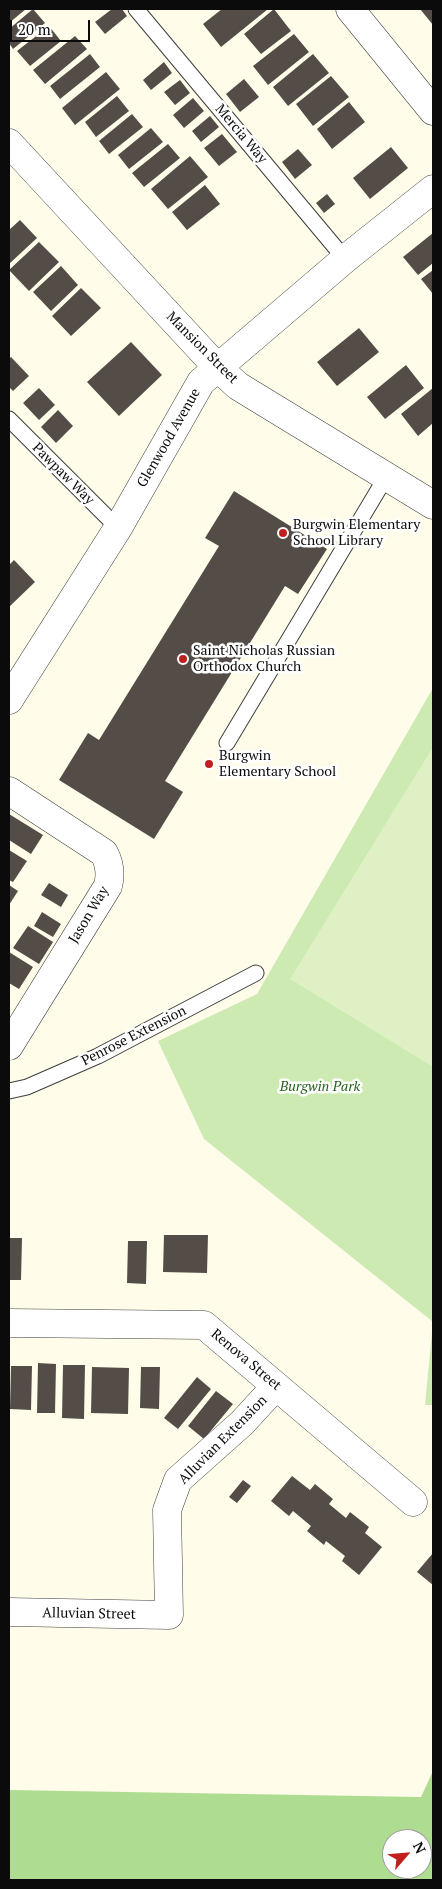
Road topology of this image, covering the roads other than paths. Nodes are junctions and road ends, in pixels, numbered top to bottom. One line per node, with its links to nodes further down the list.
1 (136, 9): 6 (lane, Mercia Way)
2 (350, 9): 3 (street)
3 (433, 111)
4 (9, 143): 7 (street, Mansion Street)
5 (433, 189): 6 (street, Glenwood Avenue)
6 (345, 259): 7 (street, Glenwood Avenue)
7 (217, 367): 9 (street, Mansion Street); 11 (street, Glenwood Avenue)
8 (9, 418): 11 (lane, Pawpaw Way)
9 (386, 477): 10 (street, Mansion Street); 13 (lane)
10 (433, 505)
11 (118, 528): 12 (street, Glenwood Avenue)
12 (12, 686)
13 (227, 743)
14 (9, 791): 16 (street, Jason Way)
15 (256, 974): 17 (lane, Penrose Extension)
16 (9, 1046)
17 (9, 1091)
18 (9, 1323): 19 (street, Renova Street)
19 (276, 1386): 20 (street, Renova Street); 22 (street, Alluvian Extension)
20 (413, 1502)
21 (9, 1612): 22 (street, Alluvian Street)
22 (170, 1615)

